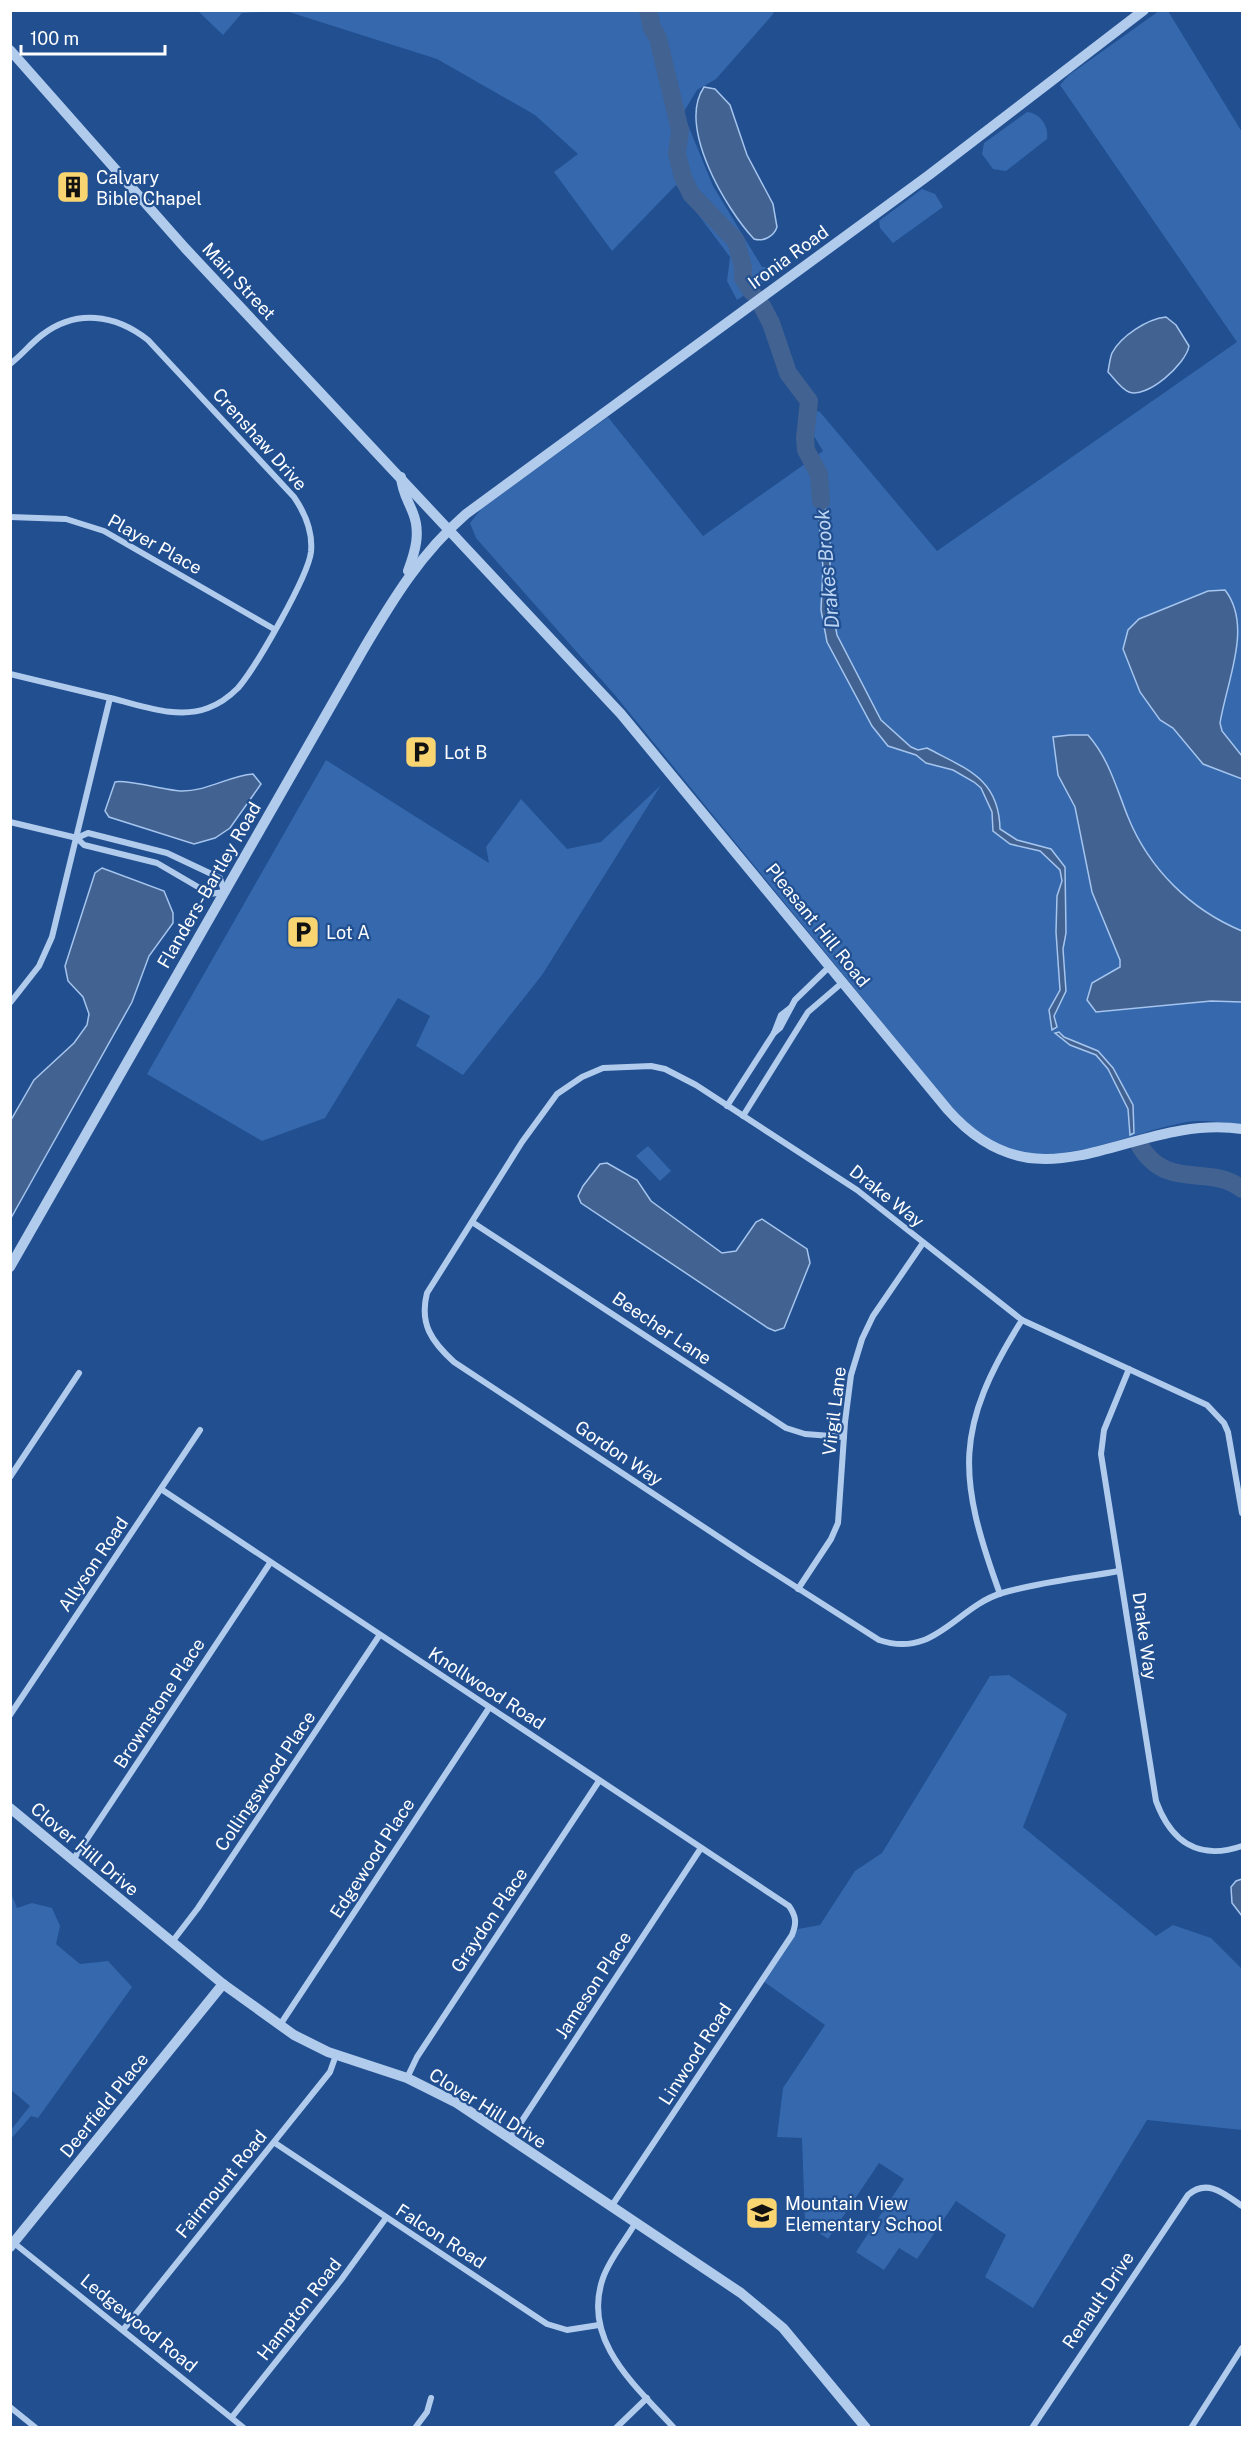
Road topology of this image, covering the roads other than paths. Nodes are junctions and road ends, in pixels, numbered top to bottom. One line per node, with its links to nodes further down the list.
1 (1144, 10): 6 (street, Ironia Road)
2 (10, 50): 4 (street, Main Street)
3 (10, 363): 8 (street, Crenshaw Drive)
4 (401, 477): 6 (street, Main Street); 7 (street)
5 (10, 517): 8 (street, Player Place)
6 (449, 528): 7 (street, Flanders-Bartley Road); 14 (street, Pleasant Hill Road)
7 (405, 579): 13 (street, Flanders-Bartley Road)
8 (274, 629): 10 (street, Crenshaw Drive)
9 (10, 674): 10 (street, Crenshaw Drive)
10 (110, 698): 12 (street)
11 (10, 822): 12 (street)
12 (77, 838): 13 (street); 13 (street); 16 (street)
13 (224, 892): 23 (street, Flanders-Bartley Road)
14 (830, 966): 15 (street, Pleasant Hill Road); 18 (street)
15 (843, 982): 19 (street); 20 (street, Pleasant Hill Road)
16 (10, 1003)
17 (620, 1066): 18 (street, Drake Way); 21 (street, Gordon Way)
18 (727, 1106): 19 (street, Drake Way)
19 (743, 1116): 22 (street, Drake Way)
20 (1242, 1129)
21 (472, 1222): 28 (street, Beecher Lane); 34 (street, Gordon Way)
22 (923, 1243): 24 (street, Drake Way); 28 (street, Virgil Lane)
23 (10, 1267)
24 (1022, 1320): 25 (street, Drake Way); 35 (street)
25 (1129, 1369): 31 (street, Drake Way); 33 (street, Drake Way)
26 (79, 1373): 29 (street)
27 (200, 1430): 30 (street, Allyson Road)
28 (844, 1437): 34 (street, Virgil Lane)
29 (10, 1477)
30 (161, 1489): 32 (street, Knollwood Road); 38 (street, Allyson Road)
31 (1242, 1513)
32 (270, 1563): 36 (street, Knollwood Road); 43 (street, Brownstone Place)
33 (1119, 1571): 35 (street, Gordon Way); 41 (street, Drake Way)
34 (798, 1589): 35 (street, Gordon Way)
35 (1000, 1594)
36 (379, 1635): 37 (street, Knollwood Road); 45 (street, Collingswood Place)
37 (489, 1708): 39 (street, Knollwood Road); 47 (street, Edgewood Place)
38 (10, 1715)
39 (599, 1781): 42 (street, Knollwood Road); 49 (street, Graydon Place)
40 (10, 1808): 43 (street, Clover Hill Drive)
41 (1242, 1846)
42 (701, 1848): 44 (street, Knollwood Road); 50 (street, Jameson Place)
43 (74, 1860): 45 (street, Clover Hill Drive)
44 (795, 1915): 52 (street, Linwood Road)
45 (172, 1942): 46 (street, Clover Hill Drive)
46 (224, 1984): 47 (street, Clover Hill Drive); 56 (street, Deerfield Place)
47 (280, 2025): 48 (street, Clover Hill Drive)
48 (336, 2055): 49 (street, Clover Hill Drive); 51 (street, Fairmount Road)
49 (407, 2078): 50 (street, Clover Hill Drive)
50 (510, 2139): 52 (street, Clover Hill Drive)
51 (275, 2143): 54 (street, Falcon Road); 58 (street, Fairmount Road)
52 (611, 2206): 55 (street, Clover Hill Drive)
53 (1242, 2206): 70 (street, Renault Drive)
54 (386, 2218): 57 (street, Falcon Road); 63 (street, Hampton Road)
55 (636, 2222): 57 (street); 69 (street, Clover Hill Drive)
56 (12, 2245): 58 (street, Ledgewood Road)
57 (599, 2325): 61 (street)
58 (123, 2330): 63 (street, Ledgewood Road)
59 (1242, 2348): 71 (street)
60 (431, 2398): 66 (street)
61 (647, 2398): 67 (street); 68 (street)
62 (10, 2407): 64 (street)
63 (232, 2417): 65 (street, Ledgewood Road)
64 (36, 2427)
65 (244, 2427)
66 (415, 2427)
67 (616, 2427)
68 (674, 2427)
69 (866, 2427)
70 (1032, 2427)
71 (1191, 2427)

